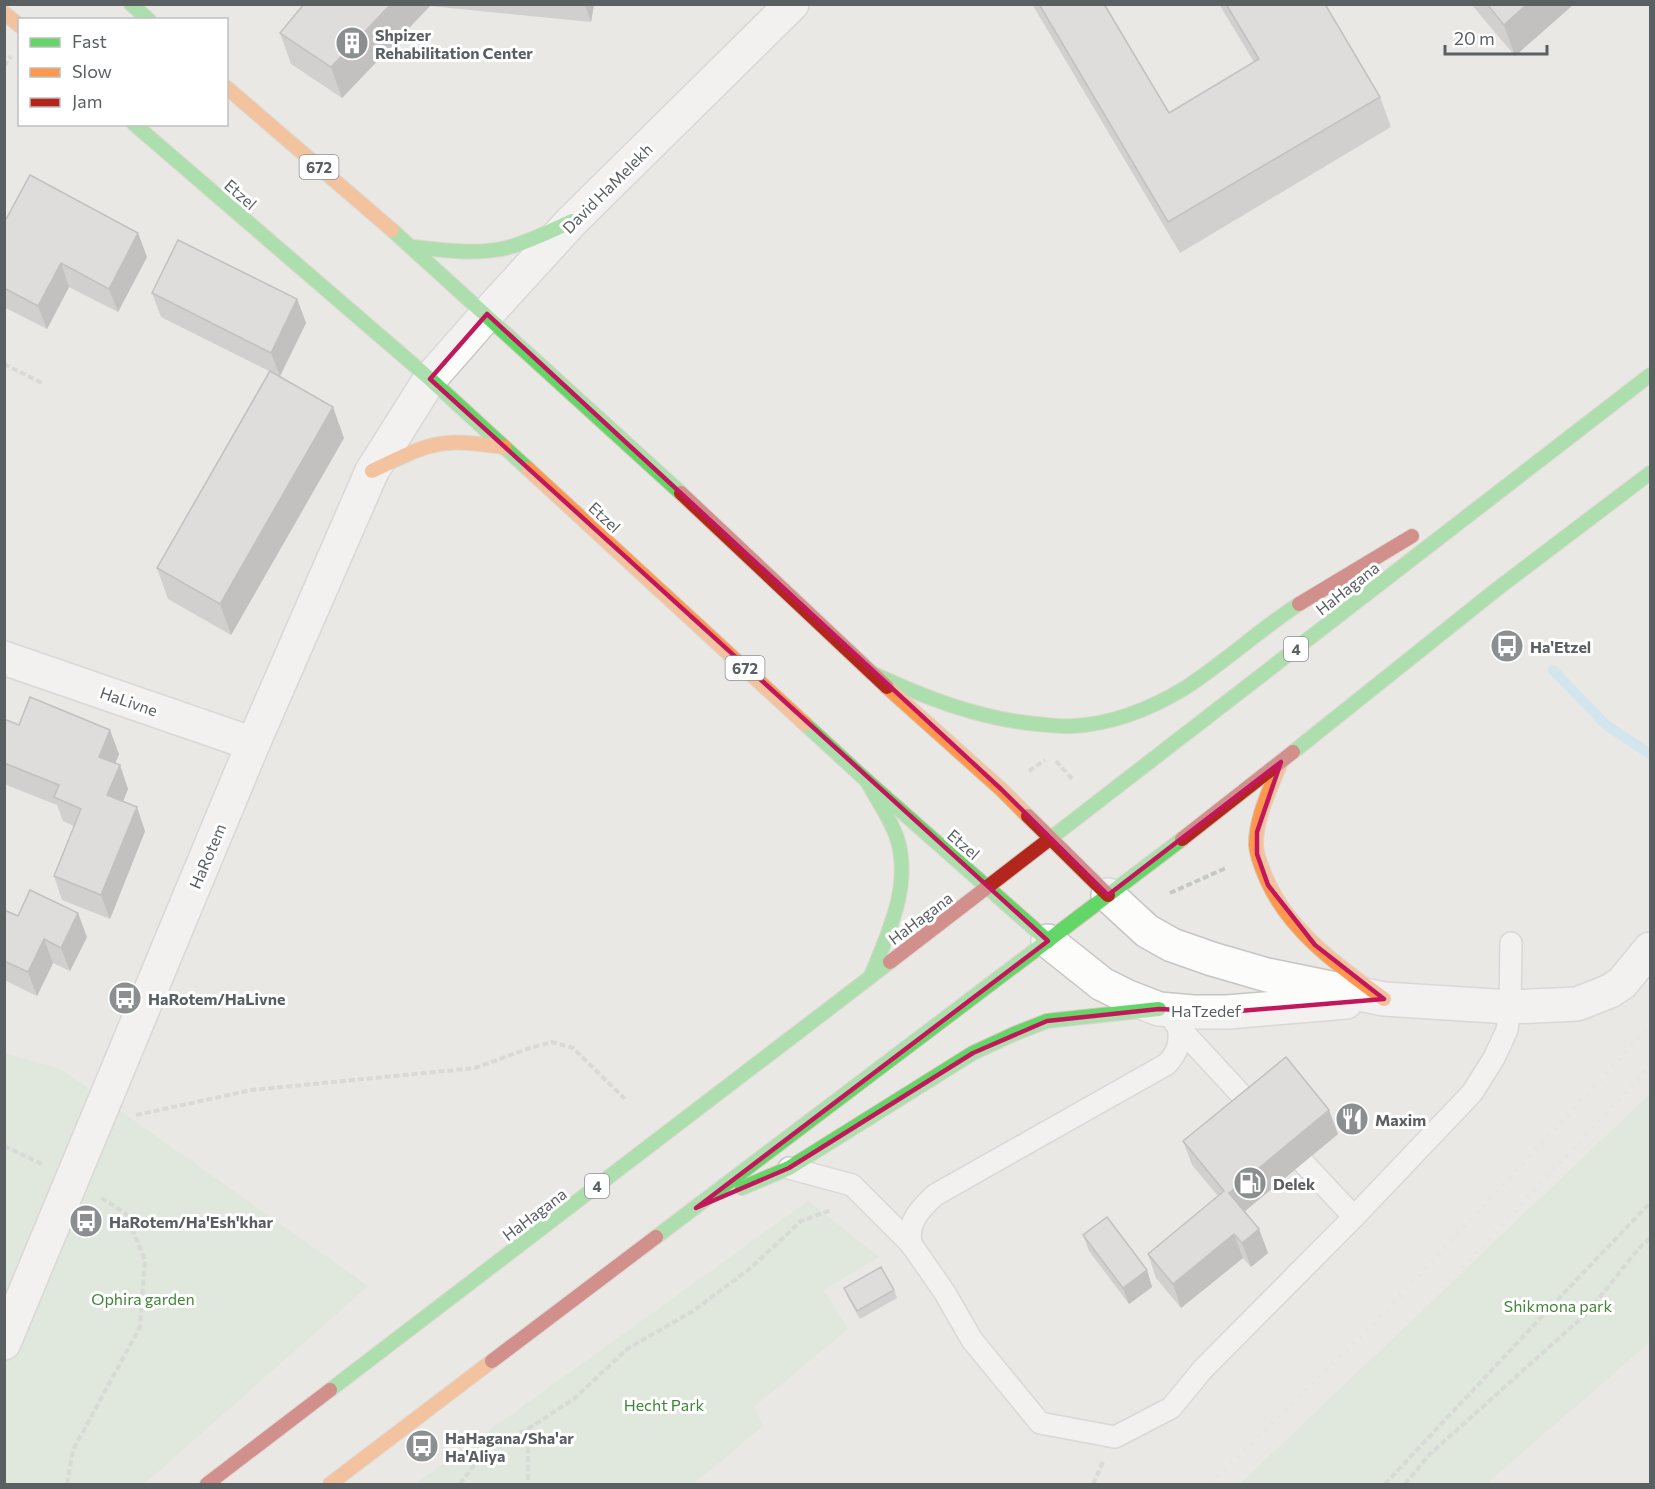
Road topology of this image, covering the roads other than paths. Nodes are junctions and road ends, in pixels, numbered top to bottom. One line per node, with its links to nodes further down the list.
1 (131, 4): 4 (main road)
2 (792, 4): 8 (street, David HaMelekh)
3 (4, 13): 5 (main road)
4 (147, 18)
5 (18, 24)
6 (228, 89): 9 (main road, 672)
7 (136, 126): 12 (main road, Etzel / 672)
8 (572, 221): 9 (main road); 10 (street, David HaMelekh)
9 (412, 247): 10 (main road, 672)
10 (487, 314): 12 (street, David HaMelekh); 20 (main road, 672)
11 (1650, 375): 14 (main road, HaHagana / 4)
12 (430, 379): 13 (main road, Etzel / 672); 15 (street, HaRotem)
13 (504, 447): 15 (main road); 23 (main road, Etzel / 672)
14 (1540, 460): 17 (main road); 24 (main road, HaHagana / 4)
15 (372, 471): 21 (street, HaRotem)
16 (1650, 474): 22 (main road)
17 (1450, 513)
18 (1420, 531): 20 (main road)
19 (4, 658): 21 (street, HaLivne)
20 (872, 673): 24 (main road, 672)
21 (253, 744): 38 (street, HaRotem)
22 (1281, 762): 26 (main road); 31 (main road)
23 (867, 780): 25 (main road, Etzel / 672); 30 (main road)
24 (1052, 837): 25 (main road, HaHagana / 4); 26 (main road, 672)
25 (988, 887): 27 (main road, Etzel / 672); 30 (main road, HaHagana / 4)
26 (1108, 895): 27 (main road); 31 (street, HaTzedef)
27 (1048, 940): 33 (street, HaTzedef); 35 (main road)
28 (1511, 944): 32 (lane)
29 (1650, 948): 32 (street, HaTzedef)
30 (870, 977): 39 (main road, HaHagana / 4)
31 (1384, 999): 32 (street, HaTzedef); 33 (street, HaTzedef)
32 (1510, 1007): 36 (lane)
33 (1169, 1018): 34 (main road); 36 (lane); 37 (lane)
34 (789, 1168): 35 (main road); 37 (lane)
35 (696, 1208): 40 (main road)
36 (1354, 1217): 37 (lane)
37 (911, 1244)
38 (4, 1342)
39 (207, 1485)
40 (330, 1485)

